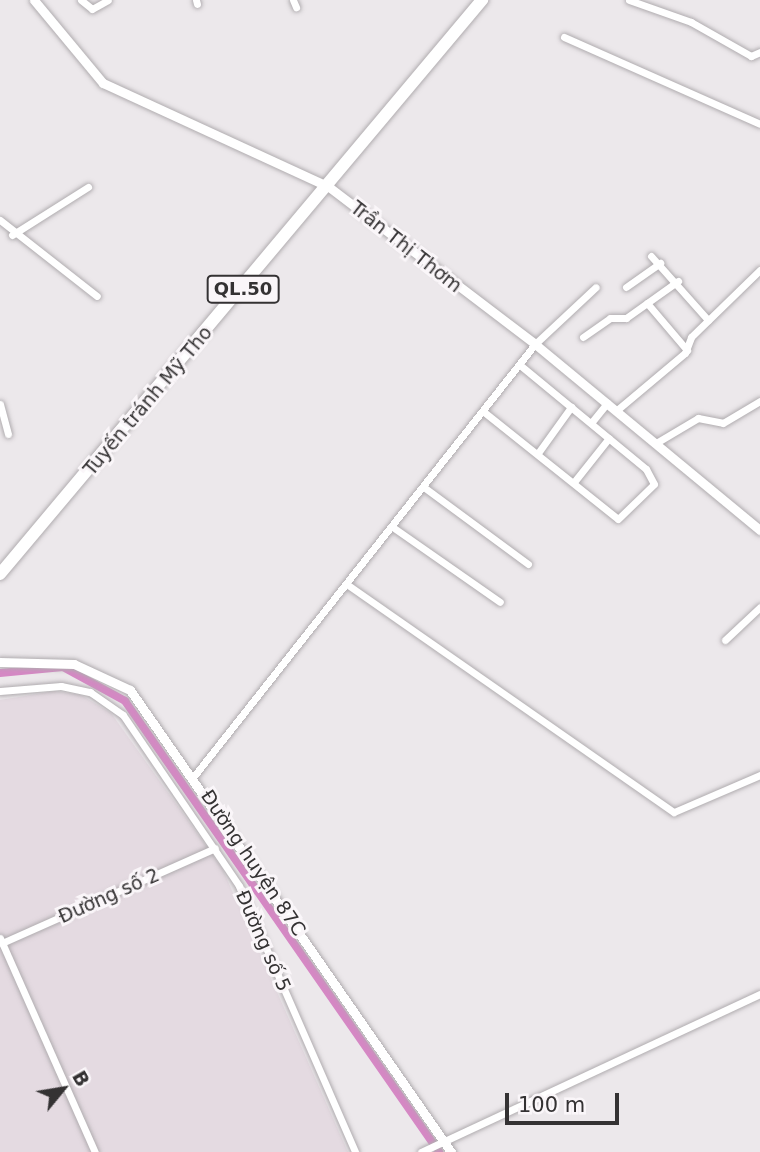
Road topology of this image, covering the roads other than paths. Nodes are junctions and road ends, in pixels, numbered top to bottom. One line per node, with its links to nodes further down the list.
1 (34, 0): 10 (street, Trần Thị Thơm)
2 (81, 0): 3 (street)
3 (108, 0)
4 (482, 0): 10 (highway, Tuyến tránh Mỹ Tho / QL.50)
5 (629, 0): 7 (street)
6 (565, 37): 8 (street)
7 (760, 52)
8 (760, 124)
9 (88, 187): 12 (street)
10 (329, 187): 23 (street, Trần Thị Thơm); 42 (highway, Tuyến tránh Mỹ Tho / QL.50)
11 (0, 220): 12 (street)
12 (12, 234): 19 (street)
13 (651, 256): 14 (street)
14 (660, 263): 16 (street); 18 (street)
15 (760, 270): 21 (street)
16 (678, 281): 20 (street); 21 (street)
17 (596, 287): 23 (street)
18 (626, 287)
19 (97, 296)
20 (647, 303): 22 (street); 24 (street)
21 (708, 320): 24 (street)
22 (583, 337)
23 (534, 346): 25 (street); 28 (street, Trần Thị Thơm)
24 (687, 350): 30 (street)
25 (520, 365): 29 (street); 31 (street)
26 (760, 401): 35 (street)
27 (0, 404): 33 (street)
28 (606, 405): 30 (street, Trần Thị Thơm); 32 (street)
29 (571, 407): 32 (street); 36 (street)
30 (617, 411): 35 (street, Trần Thị Thơm)
31 (484, 412): 36 (street); 38 (street)
32 (593, 421): 34 (street)
33 (8, 434)
34 (609, 438): 37 (street); 37 (street)
35 (656, 443): 40 (street, Trần Thị Thơm)
36 (538, 453): 37 (street)
37 (574, 482)
38 (425, 488): 39 (street); 41 (street)
39 (394, 528): 43 (street); 44 (street)
40 (760, 530)
41 (528, 564)
42 (0, 574)
43 (348, 585): 49 (street); 50 (street)
44 (500, 602)
45 (758, 612): 46 (street)
46 (725, 639)
47 (0, 662): 50 (street, Đường huyện 87C)
48 (0, 691): 51 (street, Đường số 5)
49 (760, 775)
50 (194, 776): 54 (street, Đường huyện 87C)
51 (215, 848): 52 (street, Đường số 2); 56 (street, Đường số 5)
52 (1, 940): 55 (street)
53 (760, 994): 54 (street)
54 (437, 1144): 57 (street); 58 (street, Đường huyện 87C)
55 (95, 1152)
56 (355, 1152)
57 (421, 1152)
58 (451, 1152)

